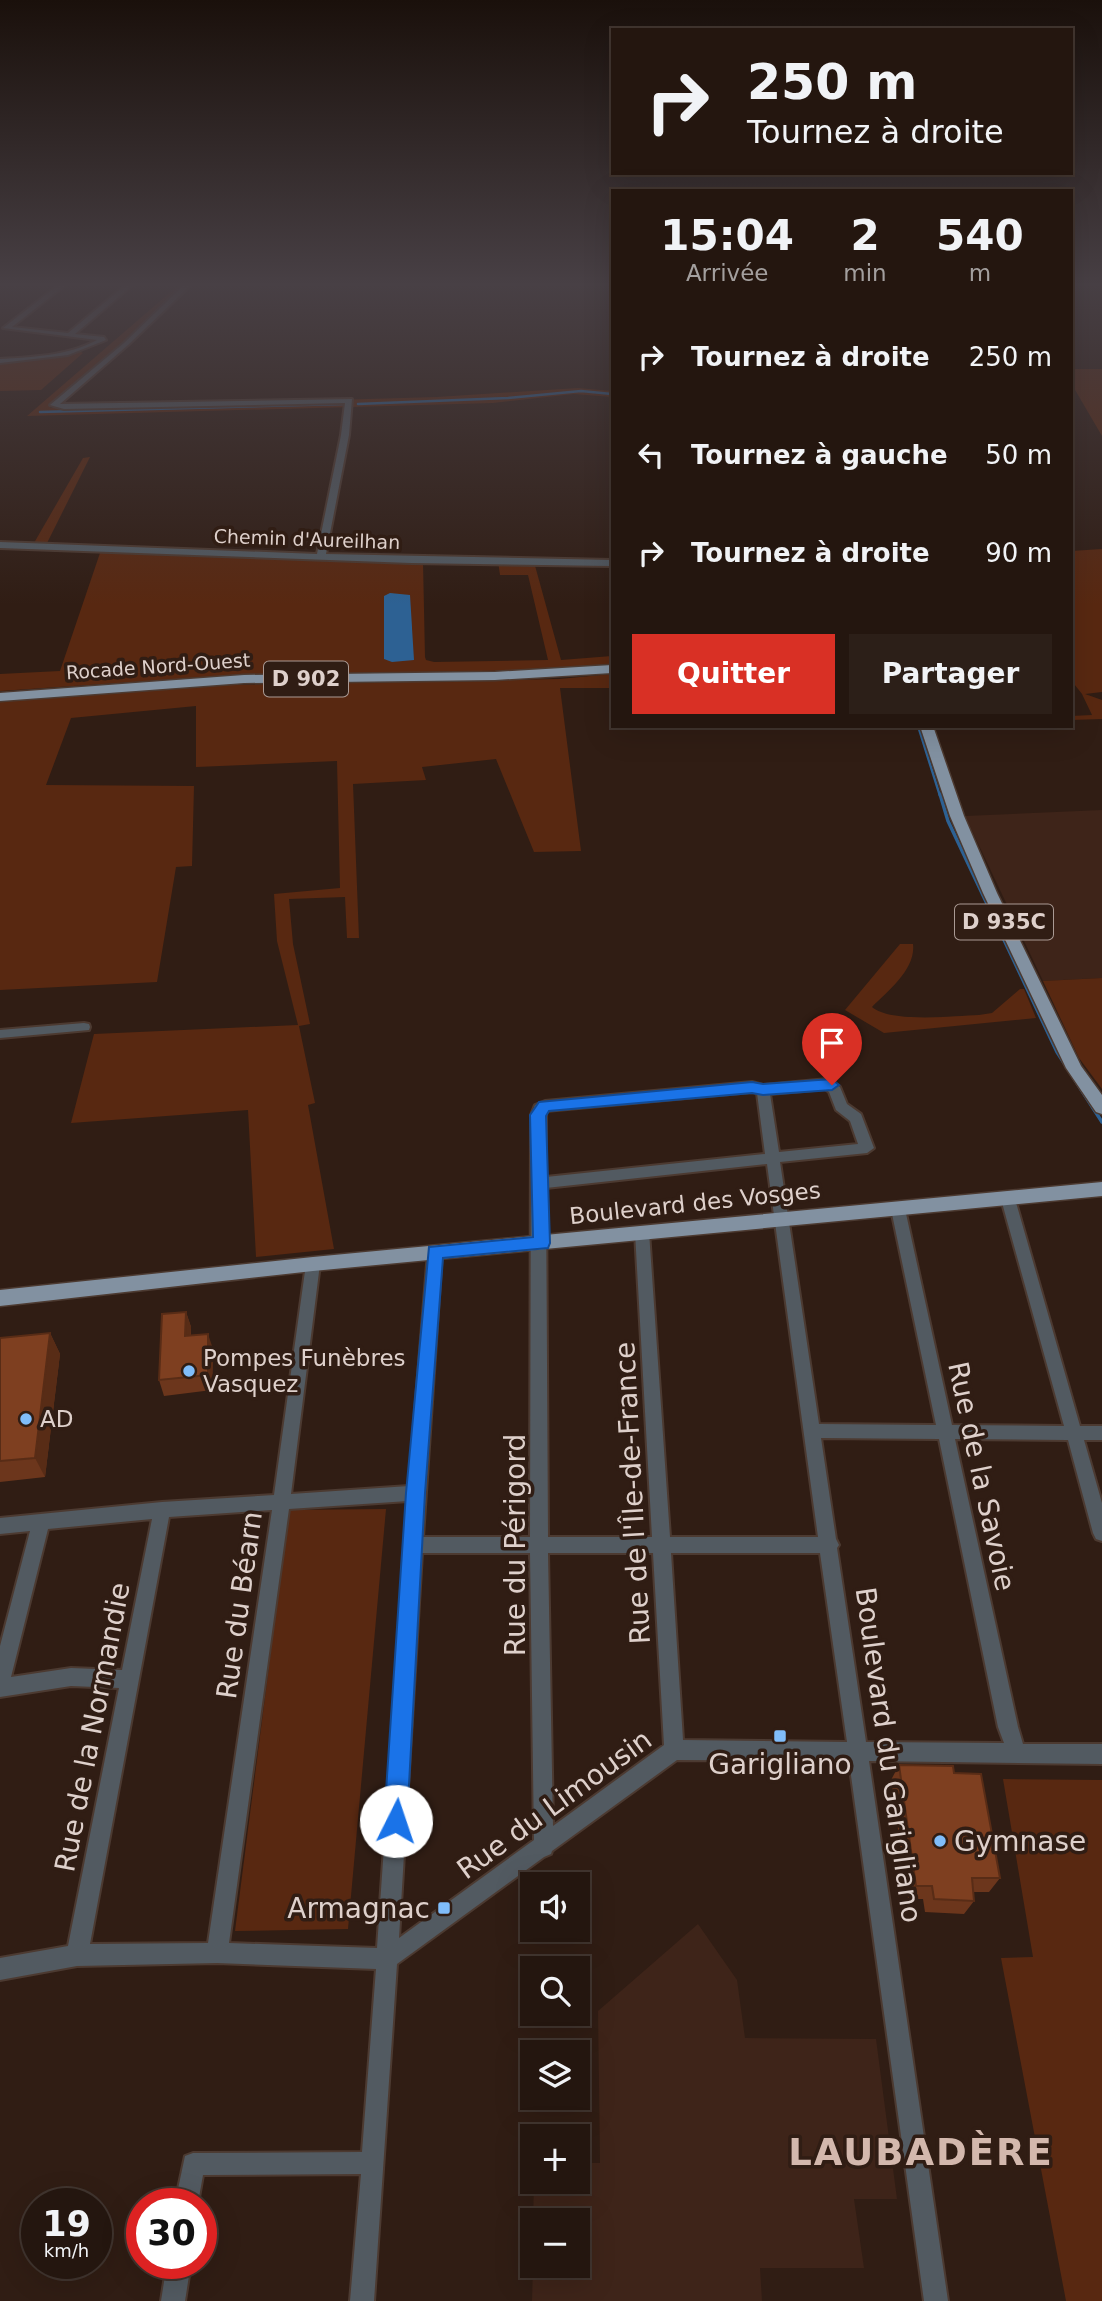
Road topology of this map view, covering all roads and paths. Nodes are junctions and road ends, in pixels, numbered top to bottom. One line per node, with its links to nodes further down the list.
1 (71, 390): 3 (street)
2 (0, 545): 3 (street, Chemin d'Aureilhan)
3 (321, 556): 4 (street, Chemin d'Aureilhan)
4 (611, 563)
5 (611, 669): 6 (main road, Rocade Nord-Ouest / D 902)
6 (0, 697)
7 (927, 728): 11 (main road, D 935C)
8 (84, 1027): 9 (street)
9 (0, 1034)
10 (763, 1090): 12 (street, Boulevard du Garigliano); 12 (street); 13 (street, Rue du Périgord)
11 (1102, 1108)
12 (774, 1160): 13 (street); 17 (street, Boulevard du Garigliano)
13 (540, 1183): 19 (street, Rue du Périgord)
14 (1102, 1189): 15 (main road, Boulevard des Vosges)
15 (1008, 1199): 16 (main road, Boulevard des Vosges); 25 (street)
16 (898, 1209): 17 (main road, Boulevard des Vosges); 24 (street, Rue de la Savoie)
17 (783, 1218): 18 (main road, Boulevard des Vosges); 23 (street, Boulevard du Garigliano)
18 (642, 1232): 19 (main road, Boulevard des Vosges); 34 (street, Rue de l'Île-de-France)
19 (542, 1243): 20 (main road, Boulevard des Vosges); 36 (street, Rue du Périgord)
20 (435, 1252): 21 (main road, Boulevard des Vosges); 27 (street)
21 (313, 1264): 22 (main road, Boulevard des Vosges); 28 (street, Rue du Béarn)
22 (0, 1298)
23 (814, 1431): 24 (street); 35 (street, Boulevard du Garigliano)
24 (947, 1432): 25 (street); 42 (street, Rue de la Savoie)
25 (1076, 1433): 26 (street); 32 (street)
26 (1102, 1433)
27 (415, 1493): 28 (street); 33 (street)
28 (282, 1501): 29 (street); 45 (street, Rue du Béarn)
29 (162, 1510): 30 (street); 37 (street, Rue de la Normandie)
30 (41, 1523): 31 (street); 38 (street)
31 (0, 1526)
32 (1102, 1533)
33 (414, 1545): 36 (street); 47 (street)
34 (662, 1545): 35 (street); 36 (street); 40 (street, Rue de l'Île-de-France)
35 (830, 1545): 41 (street, Boulevard du Garigliano)
36 (539, 1546): 44 (street, Rue du Périgord)
37 (130, 1679): 39 (street); 46 (street, Rue de la Normandie)
38 (0, 1682)
39 (0, 1688)
40 (674, 1750): 41 (street, Rue du Limousin); 44 (street, Rue du Limousin)
41 (857, 1750): 42 (street, Rue du Limousin); 54 (street, Boulevard du Garigliano)
42 (1017, 1753): 43 (street, Rue du Limousin)
43 (1102, 1754)
44 (544, 1847): 47 (street, Rue du Limousin)
45 (217, 1953): 46 (street); 47 (street)
46 (77, 1955): 48 (street)
47 (387, 1959): 49 (street)
48 (0, 1969)
49 (373, 2163): 50 (street); 53 (street)
50 (189, 2188)
51 (176, 2279): 52 (street)
52 (173, 2301)
53 (362, 2301)
54 (936, 2301)

